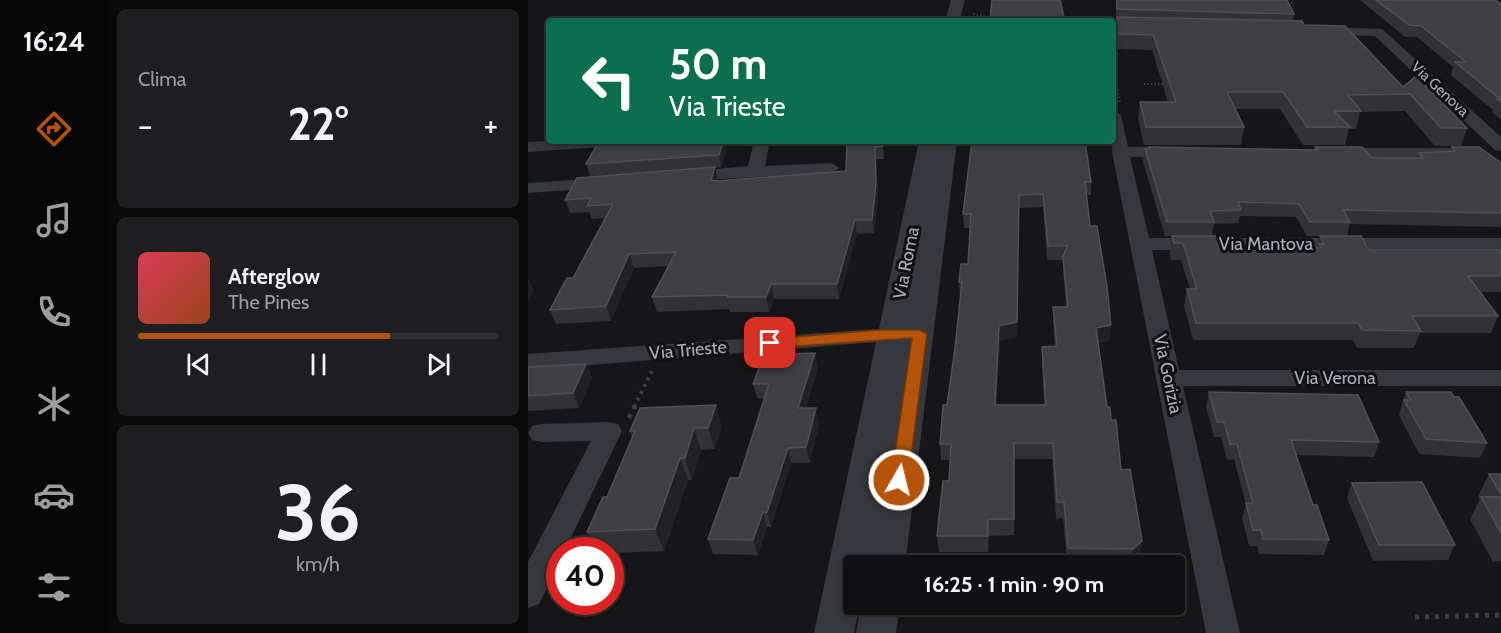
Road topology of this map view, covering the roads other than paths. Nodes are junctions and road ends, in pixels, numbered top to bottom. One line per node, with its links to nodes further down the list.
1 (964, 2): 2 (street); 3 (street)
2 (954, 18)
3 (961, 18)
4 (1309, 30): 11 (street, Via Genova)
5 (1116, 131): 12 (street, Via Gorizia)
6 (571, 144): 10 (street)
7 (761, 144): 17 (street)
8 (929, 144): 23 (street, Via Roma)
9 (946, 144): 23 (street, Via Roma)
10 (528, 147)
11 (1497, 151)
12 (1120, 152): 13 (street); 21 (street, Via Gorizia)
13 (1192, 152)
14 (1323, 153): 15 (street)
15 (1465, 153)
16 (831, 168): 17 (street)
17 (756, 170): 18 (street)
18 (666, 178)
19 (620, 182): 20 (street)
20 (528, 188)
21 (1139, 244): 22 (street, Via Mantova); 25 (street, Via Gorizia)
22 (1501, 244)
23 (906, 334): 24 (street, Via Trieste); 28 (street, Via Roma); 31 (street, Via Roma)
24 (528, 362)
25 (1169, 378): 26 (street, Via Verona); 33 (street, Via Gorizia)
26 (1501, 378)
27 (540, 433): 29 (street)
28 (887, 555)
29 (528, 594)
30 (879, 615): 32 (street)
31 (834, 633)
32 (876, 633)
33 (1223, 633)

